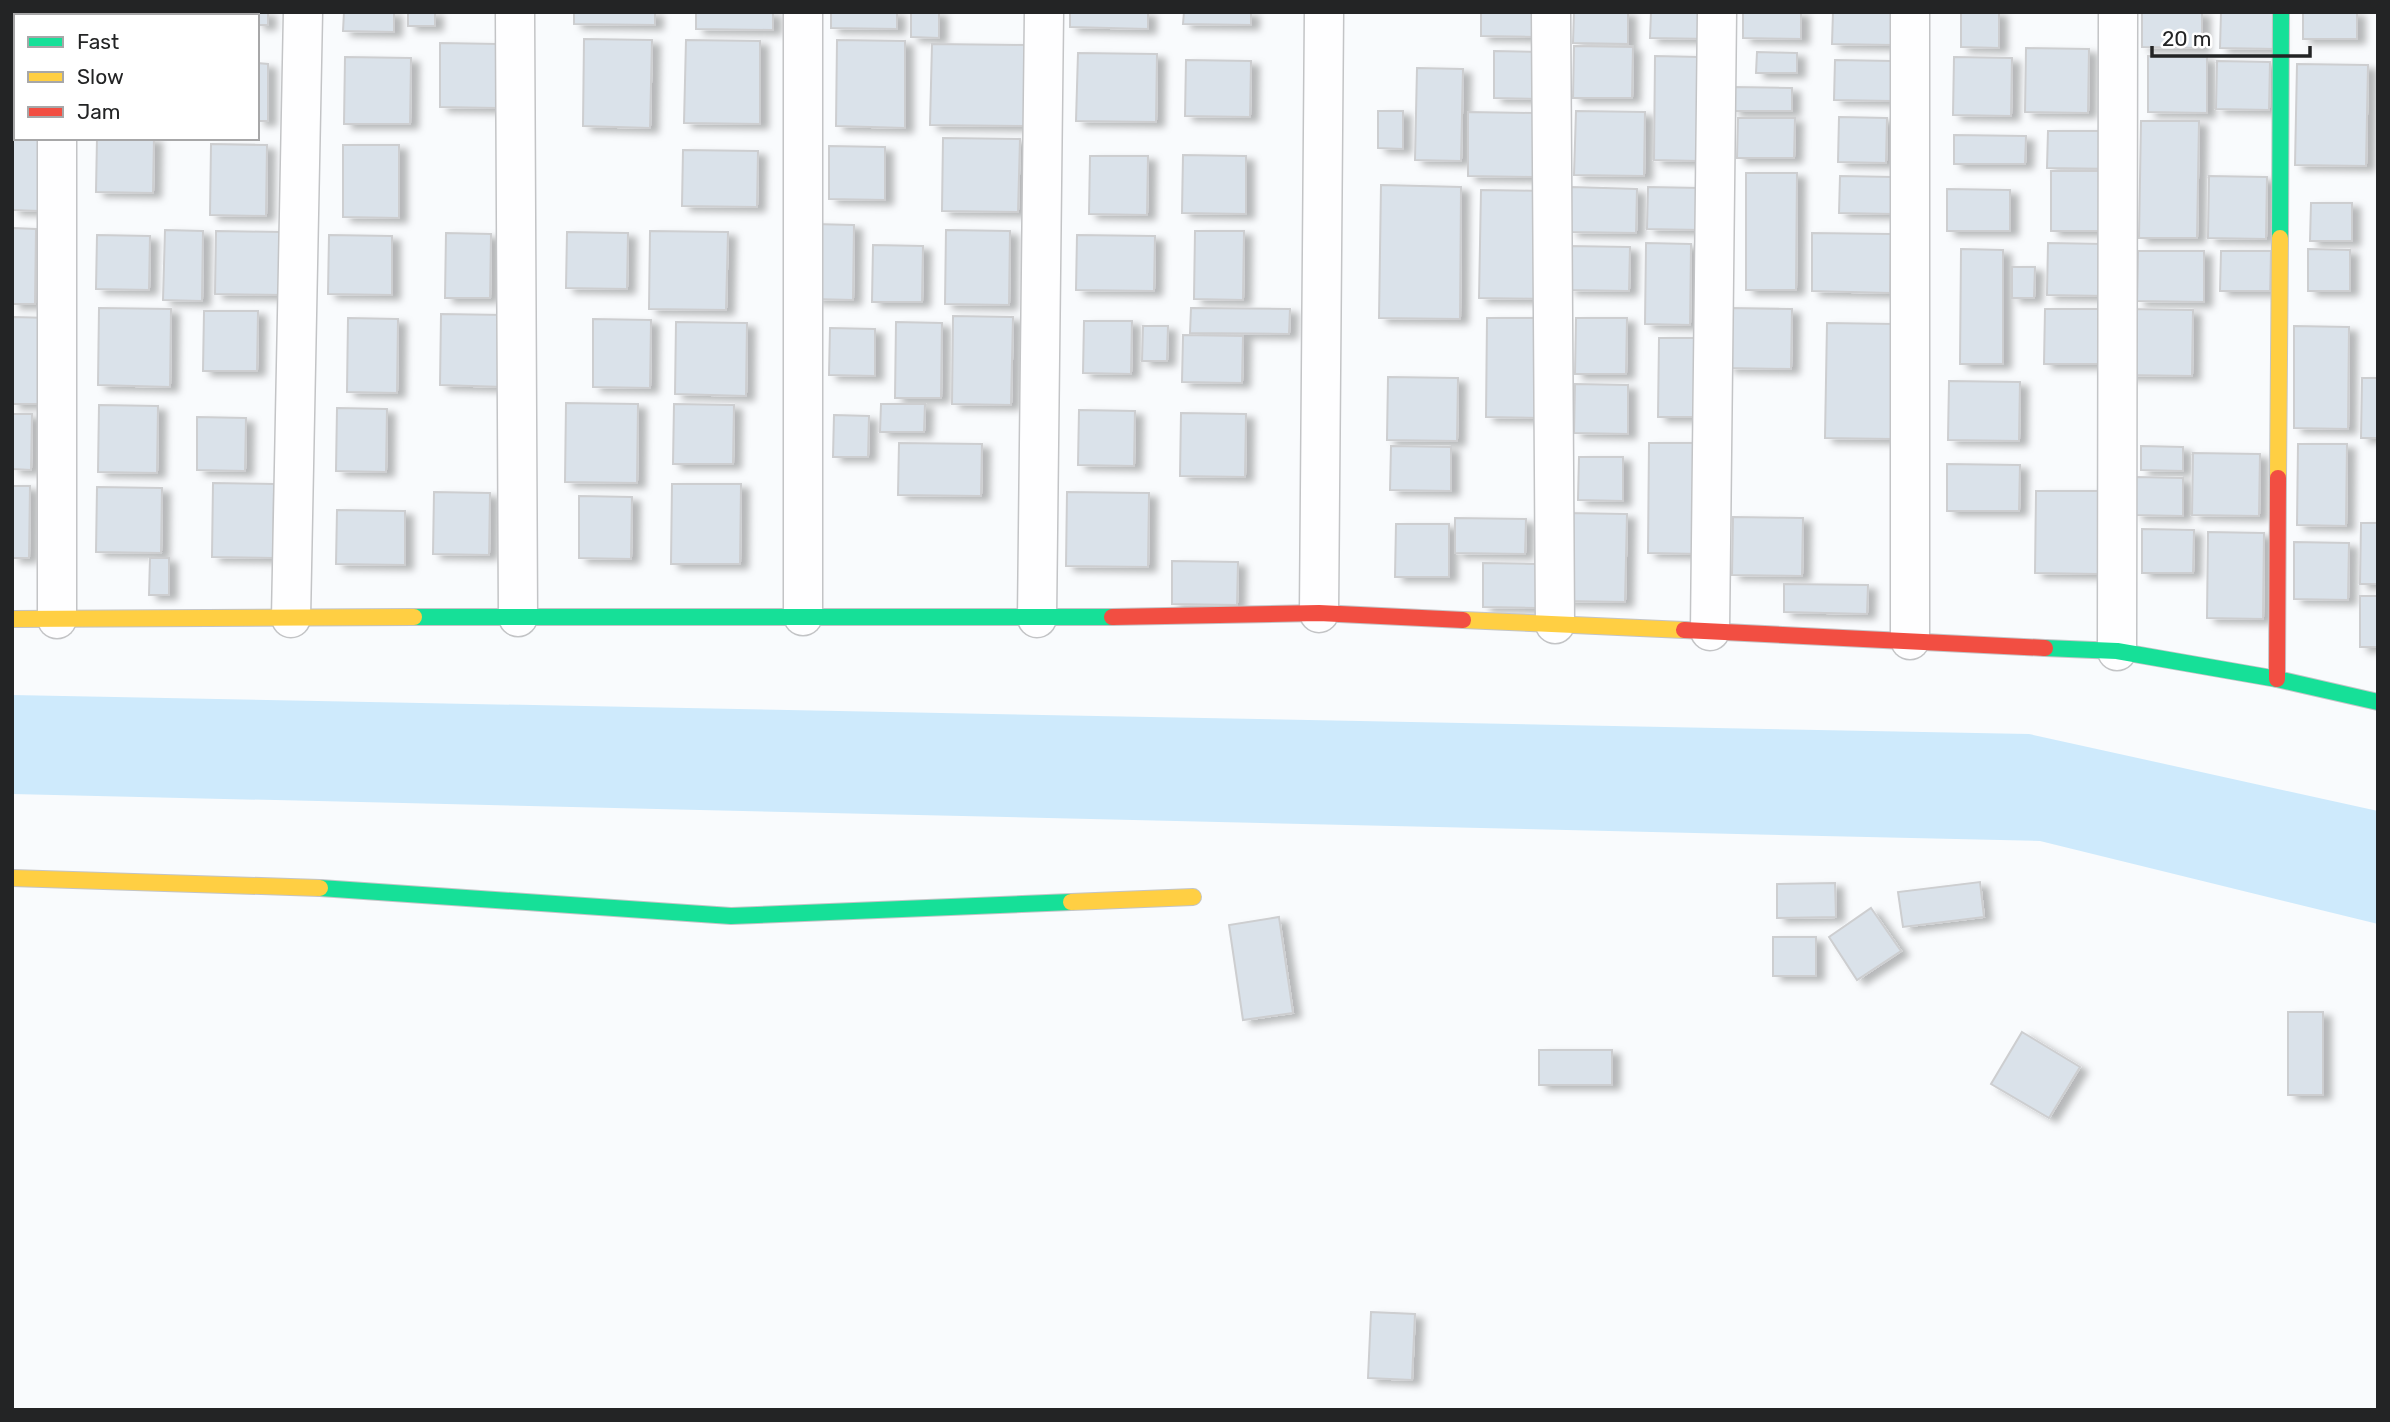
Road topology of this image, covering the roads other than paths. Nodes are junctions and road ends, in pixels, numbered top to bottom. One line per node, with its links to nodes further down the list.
1 (303, 12): 15 (street)
2 (514, 12): 14 (street)
3 (803, 12): 13 (street)
4 (1044, 12): 16 (street)
5 (1324, 12): 12 (street)
6 (1551, 12): 19 (street)
7 (1717, 12): 20 (street)
8 (1910, 12): 21 (street)
9 (2118, 12): 22 (street)
10 (2281, 12): 23 (street)
11 (57, 140): 18 (street)
12 (1319, 613): 16 (street); 19 (street)
13 (803, 616): 14 (street); 16 (street)
14 (518, 617): 15 (street)
15 (291, 618): 18 (street)
16 (1037, 618)
17 (12, 619): 18 (street)
18 (57, 619)
19 (1555, 624): 20 (street)
20 (1710, 631): 21 (street)
21 (1910, 640): 22 (street)
22 (2117, 650): 23 (street)
23 (2277, 679): 24 (street)
24 (2378, 702)
25 (12, 878): 26 (street)
26 (1193, 897)

